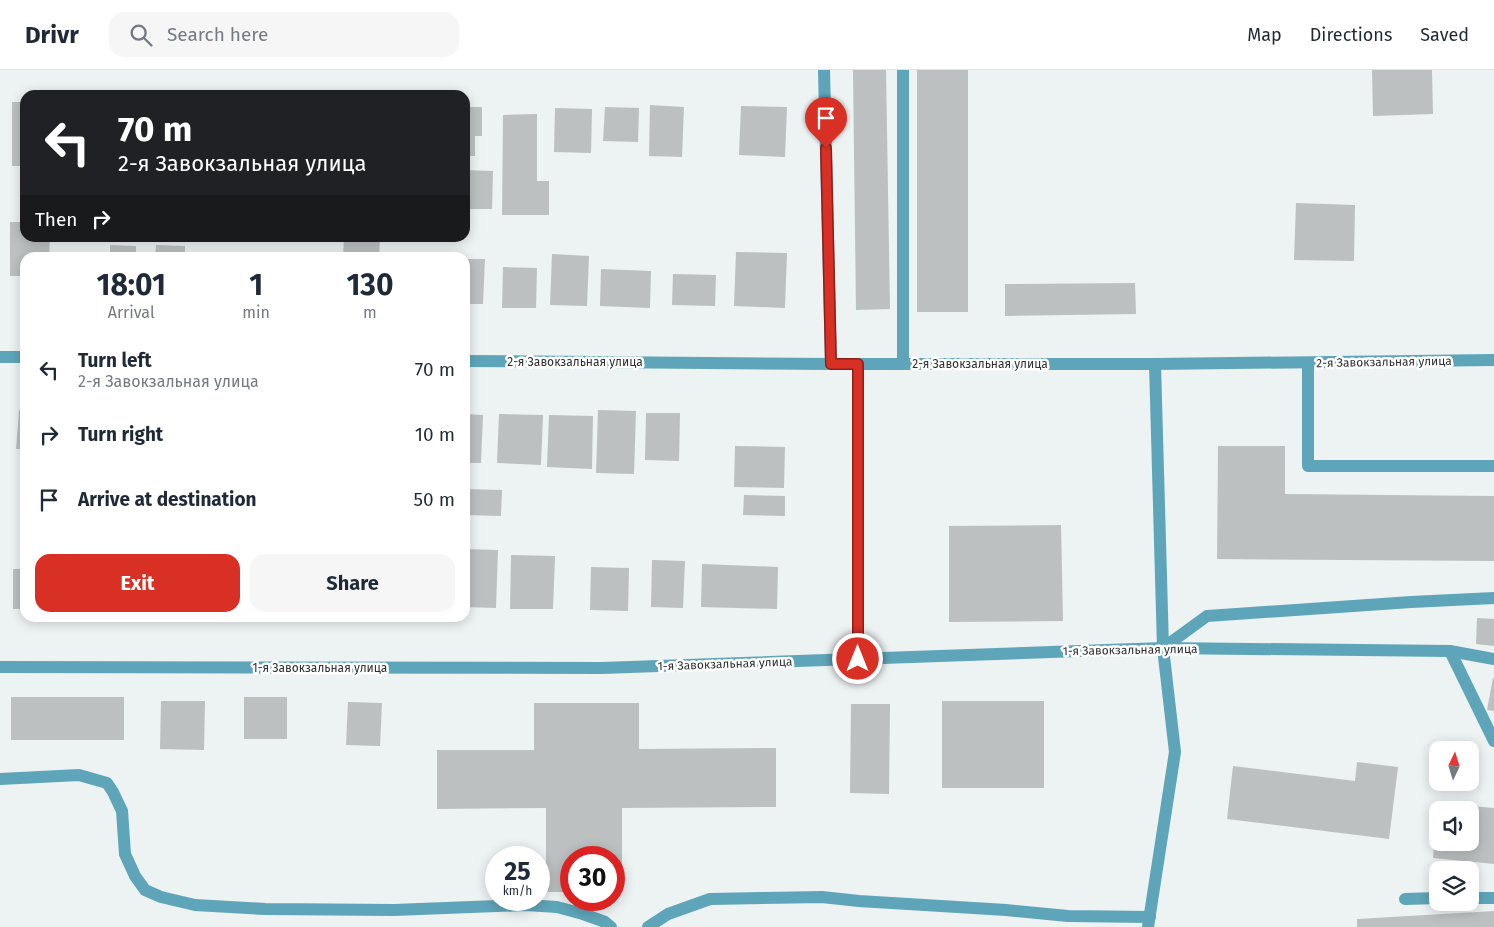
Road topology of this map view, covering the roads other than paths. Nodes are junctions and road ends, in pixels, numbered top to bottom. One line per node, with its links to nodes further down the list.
1 (824, 70): 8 (street)
2 (903, 70): 10 (street)
3 (0, 357): 4 (street)
4 (20, 357)
5 (1494, 360): 7 (street, 2-я Завокзальная улица)
6 (470, 361): 8 (street, 2-я Завокзальная улица)
7 (1308, 363): 11 (street, 2-я Завокзальная улица); 12 (street)
8 (831, 364): 9 (street, 2-я Завокзальная улица)
9 (858, 364): 10 (street, 2-я Завокзальная улица); 16 (street)
10 (903, 364): 11 (street, 2-я Завокзальная улица)
11 (1155, 364): 14 (street)
12 (1494, 466)
13 (1494, 598): 14 (street)
14 (1163, 648): 15 (street, 1-я Завокзальная улица); 16 (street, 1-я Завокзальная улица); 25 (street)
15 (1450, 651): 17 (street, 1-я Завокзальная улица); 19 (street)
16 (858, 659): 18 (street, 1-я Завокзальная улица)
17 (1494, 659)
18 (0, 668)
19 (1494, 741)
20 (0, 779): 26 (street)
21 (1429, 898): 24 (street)
22 (1479, 898): 23 (street)
23 (1494, 898)
24 (1405, 899)
25 (1149, 922): 27 (street)
26 (611, 927)
27 (648, 927)

